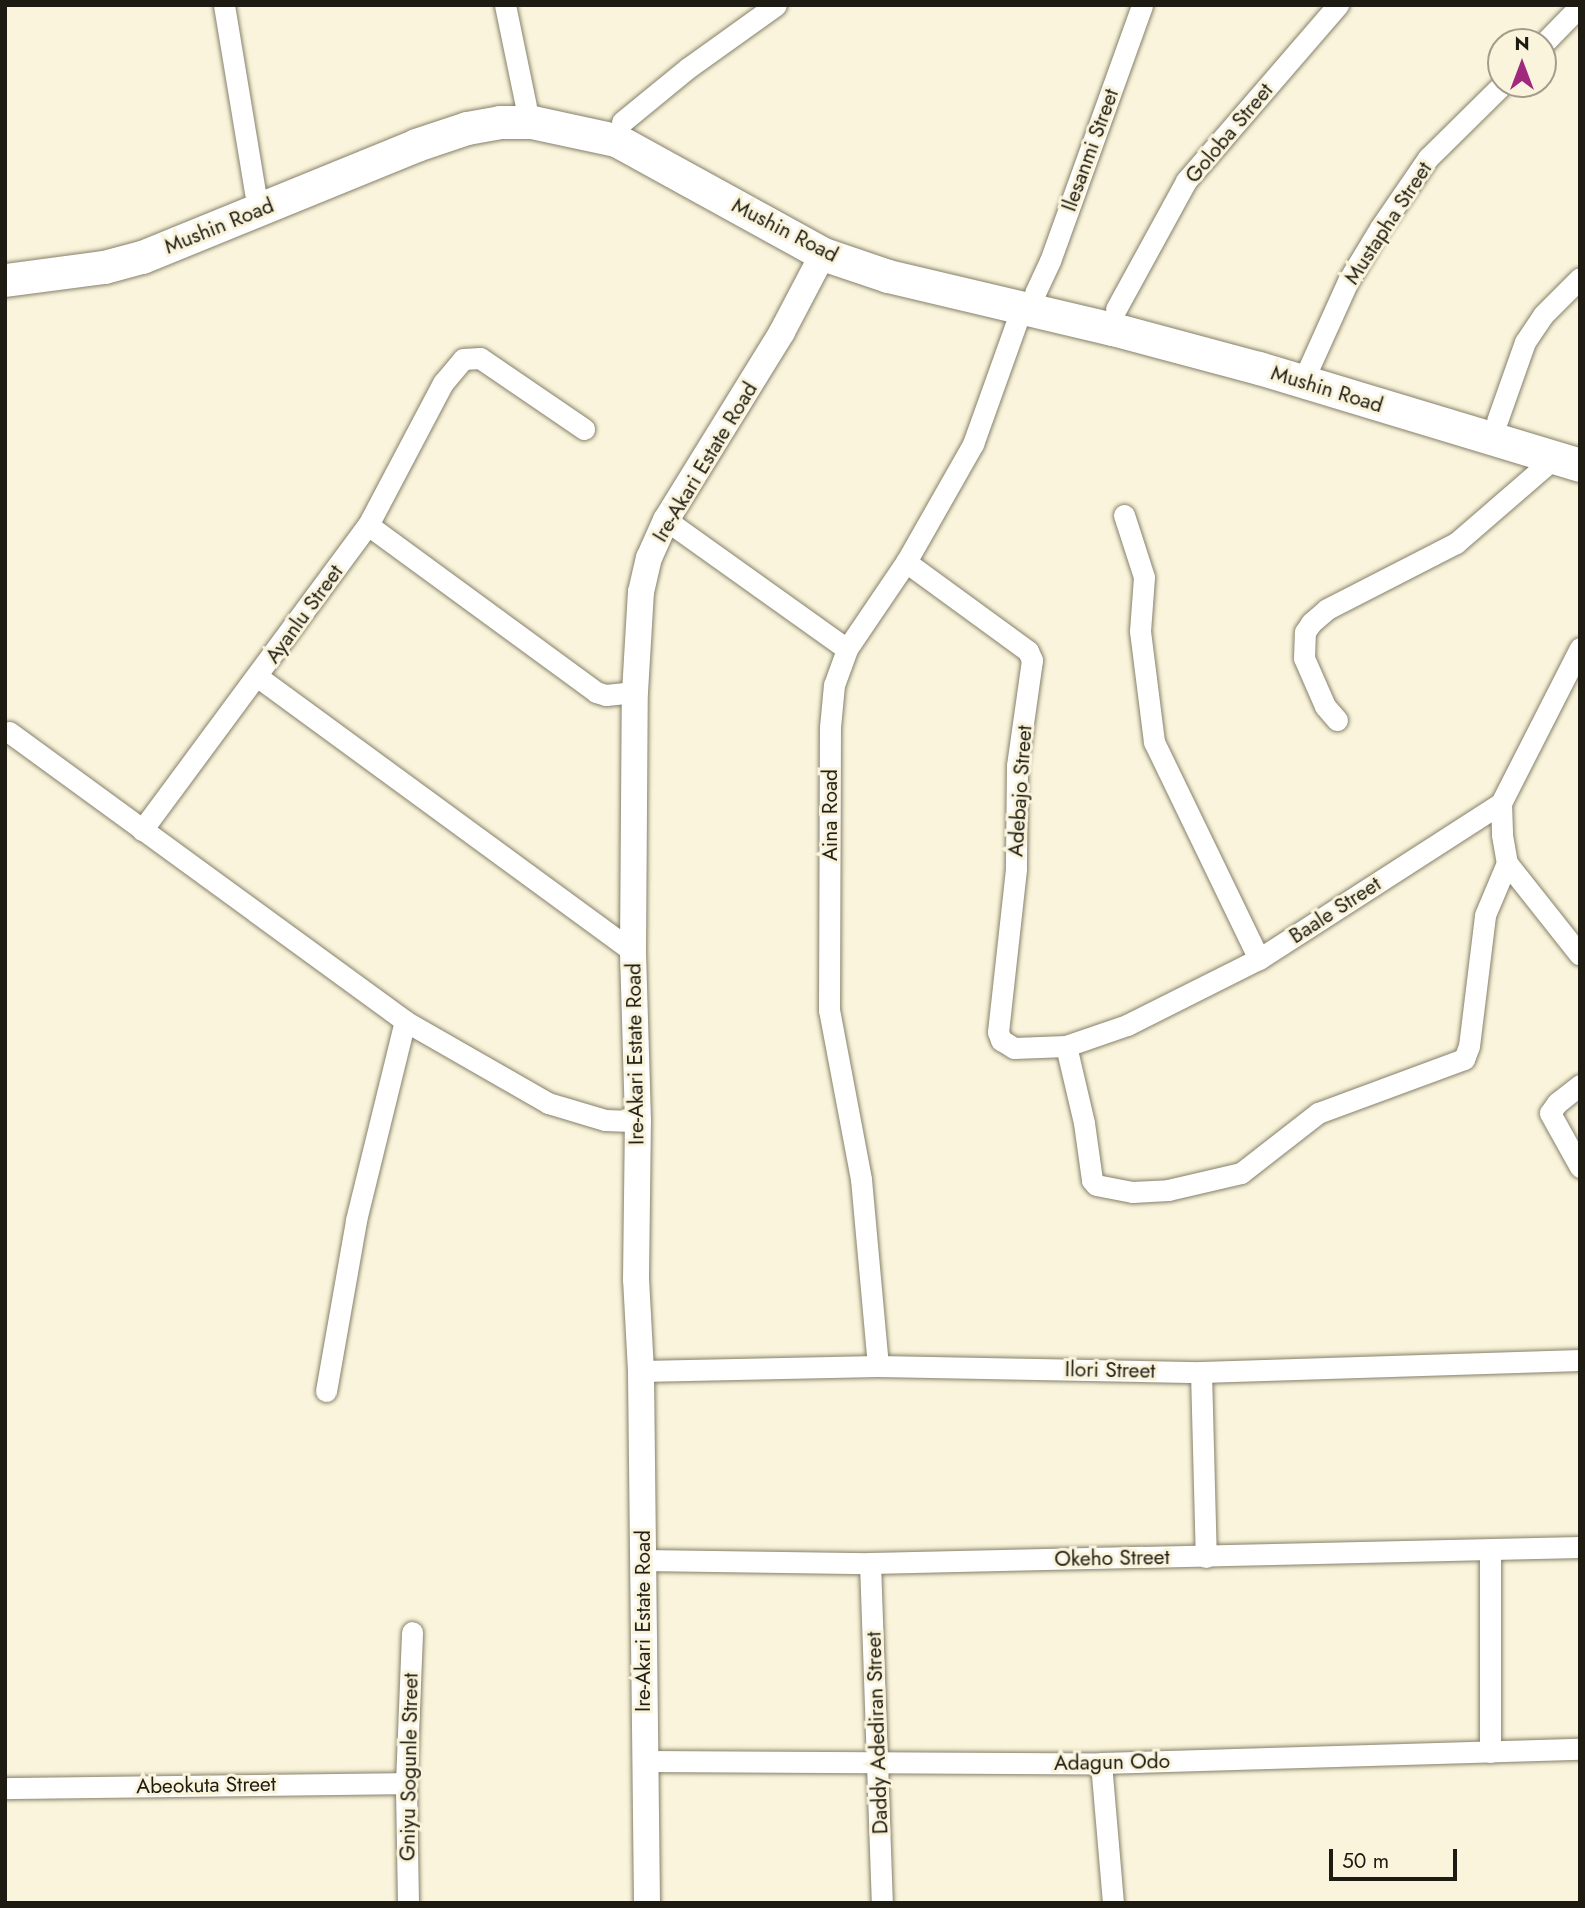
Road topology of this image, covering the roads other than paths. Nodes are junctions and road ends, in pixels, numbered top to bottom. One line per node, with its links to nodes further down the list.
1 (224, 5): 11 (street)
2 (505, 5): 9 (street)
3 (776, 5): 10 (street)
4 (1142, 5): 16 (street, Ilesanmi Street)
5 (1338, 5): 17 (street, Goloba Street)
6 (1580, 6): 7 (street)
7 (1557, 30)
8 (1489, 98): 18 (street, Mustapha Street)
9 (526, 106): 10 (main road, Mushin Road); 11 (main road, Mushin Road)
10 (622, 122): 16 (main road, Mushin Road)
11 (255, 193): 13 (main road, Mushin Road)
12 (823, 254): 15 (main road, Mushin Road); 16 (main road, Mushin Road); 23 (street, Ire-Akari Estate Road)
13 (5, 265)
14 (1580, 278): 19 (street)
15 (5, 280)
16 (1028, 300): 17 (main road, Mushin Road); 18 (main road, Mushin Road); 25 (street, Aina Road)
17 (1116, 309): 18 (main road, Mushin Road)
18 (1306, 372): 19 (main road, Mushin Road); 21 (main road, Mushin Road)
19 (1497, 421): 21 (main road, Mushin Road)
20 (584, 429): 24 (street, Ayanlu Street)
21 (1571, 457): 30 (street)
22 (1124, 515): 37 (street)
23 (666, 520): 27 (street); 29 (street, Ire-Akari Estate Road)
24 (369, 526): 28 (street, Ayanlu Street); 29 (street)
25 (906, 562): 27 (street, Aina Road); 39 (street, Adebajo Street)
26 (1580, 648): 32 (street)
27 (847, 649): 45 (street, Aina Road)
28 (258, 677): 33 (street, Ayanlu Street); 35 (street)
29 (635, 692): 35 (street, Ire-Akari Estate Road)
30 (1337, 720)
31 (9, 732): 33 (street)
32 (1501, 803): 34 (street); 37 (street, Baale Street)
33 (142, 830): 38 (street)
34 (1507, 863): 36 (street); 40 (street)
35 (633, 951): 42 (street, Ire-Akari Estate Road)
36 (1580, 954)
37 (1259, 959): 40 (street, Baale Street)
38 (405, 1021): 42 (street); 48 (street)
39 (1000, 1040): 40 (street, Baale Street)
40 (1066, 1046)
41 (1580, 1085): 43 (street)
42 (638, 1121): 46 (street, Ire-Akari Estate Road)
43 (1580, 1167)
44 (1580, 1360): 47 (street, Ilori Street)
45 (878, 1366): 46 (street, Ilori Street); 47 (street, Ilori Street)
46 (641, 1371): 52 (street, Ire-Akari Estate Road)
47 (1201, 1372): 51 (street)
48 (326, 1391)
49 (1580, 1547): 50 (street, Okeho Street)
50 (1490, 1550): 51 (street, Okeho Street); 56 (street)
51 (1206, 1557): 53 (street, Okeho Street)
52 (643, 1560): 53 (street, Okeho Street); 57 (street, Ire-Akari Estate Road)
53 (870, 1563): 58 (street, Daddy Adediran Street)
54 (412, 1632): 60 (street, Gniyu Sogunle Street)
55 (1580, 1749): 56 (street, Adagun Odo)
56 (1490, 1752): 59 (street, Adagun Odo)
57 (644, 1761): 58 (street, Adagun Odo); 63 (street, Ire-Akari Estate Road)
58 (877, 1763): 59 (street, Adagun Odo); 64 (street, Daddy Adediran Street)
59 (1101, 1763): 65 (street)
60 (406, 1783): 61 (street, Abeokuta Street); 62 (street, Gniyu Sogunle Street)
61 (5, 1787)
62 (408, 1903)
63 (647, 1903)
64 (882, 1903)
65 (1113, 1903)

